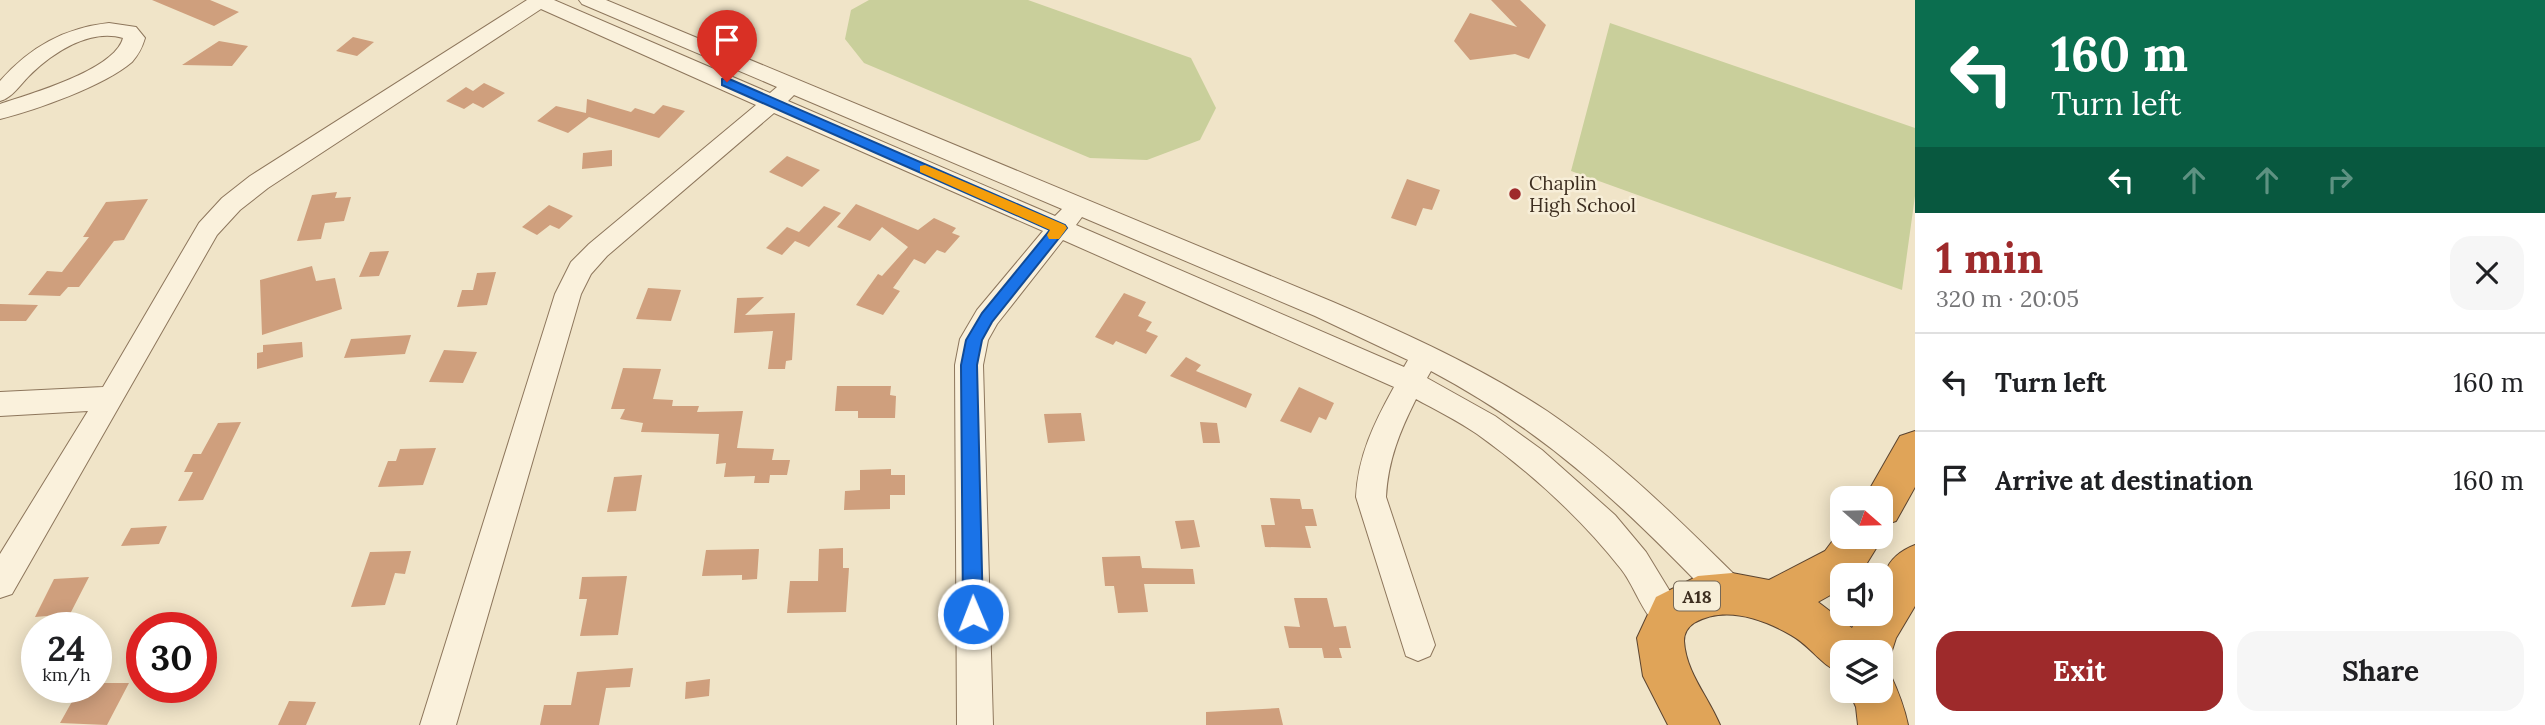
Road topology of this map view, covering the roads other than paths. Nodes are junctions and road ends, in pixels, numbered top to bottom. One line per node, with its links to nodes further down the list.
1 (540, 0): 4 (street); 8 (street)
2 (589, 0): 4 (street)
3 (0, 94): 5 (street)
4 (783, 94): 6 (street); 23 (street)
5 (0, 112)
6 (1068, 217): 7 (street); 24 (street)
7 (1418, 368): 15 (street); 17 (street); 20 (street)
8 (111, 398): 9 (street); 14 (street)
9 (0, 404)
10 (1915, 448): 11 (highway)
11 (1893, 486)
12 (1852, 550): 16 (highway)
13 (1915, 565): 19 (highway)
14 (0, 583)
15 (1728, 591): 16 (highway, A18); 17 (highway, A18)
16 (1772, 601): 18 (highway, A18)
17 (1668, 616): 22 (highway, A18)
18 (1831, 640)
19 (1872, 640)
20 (1418, 645)
21 (1878, 703): 25 (highway)
22 (1678, 716)
23 (438, 725)
24 (975, 725)
25 (1883, 725)

